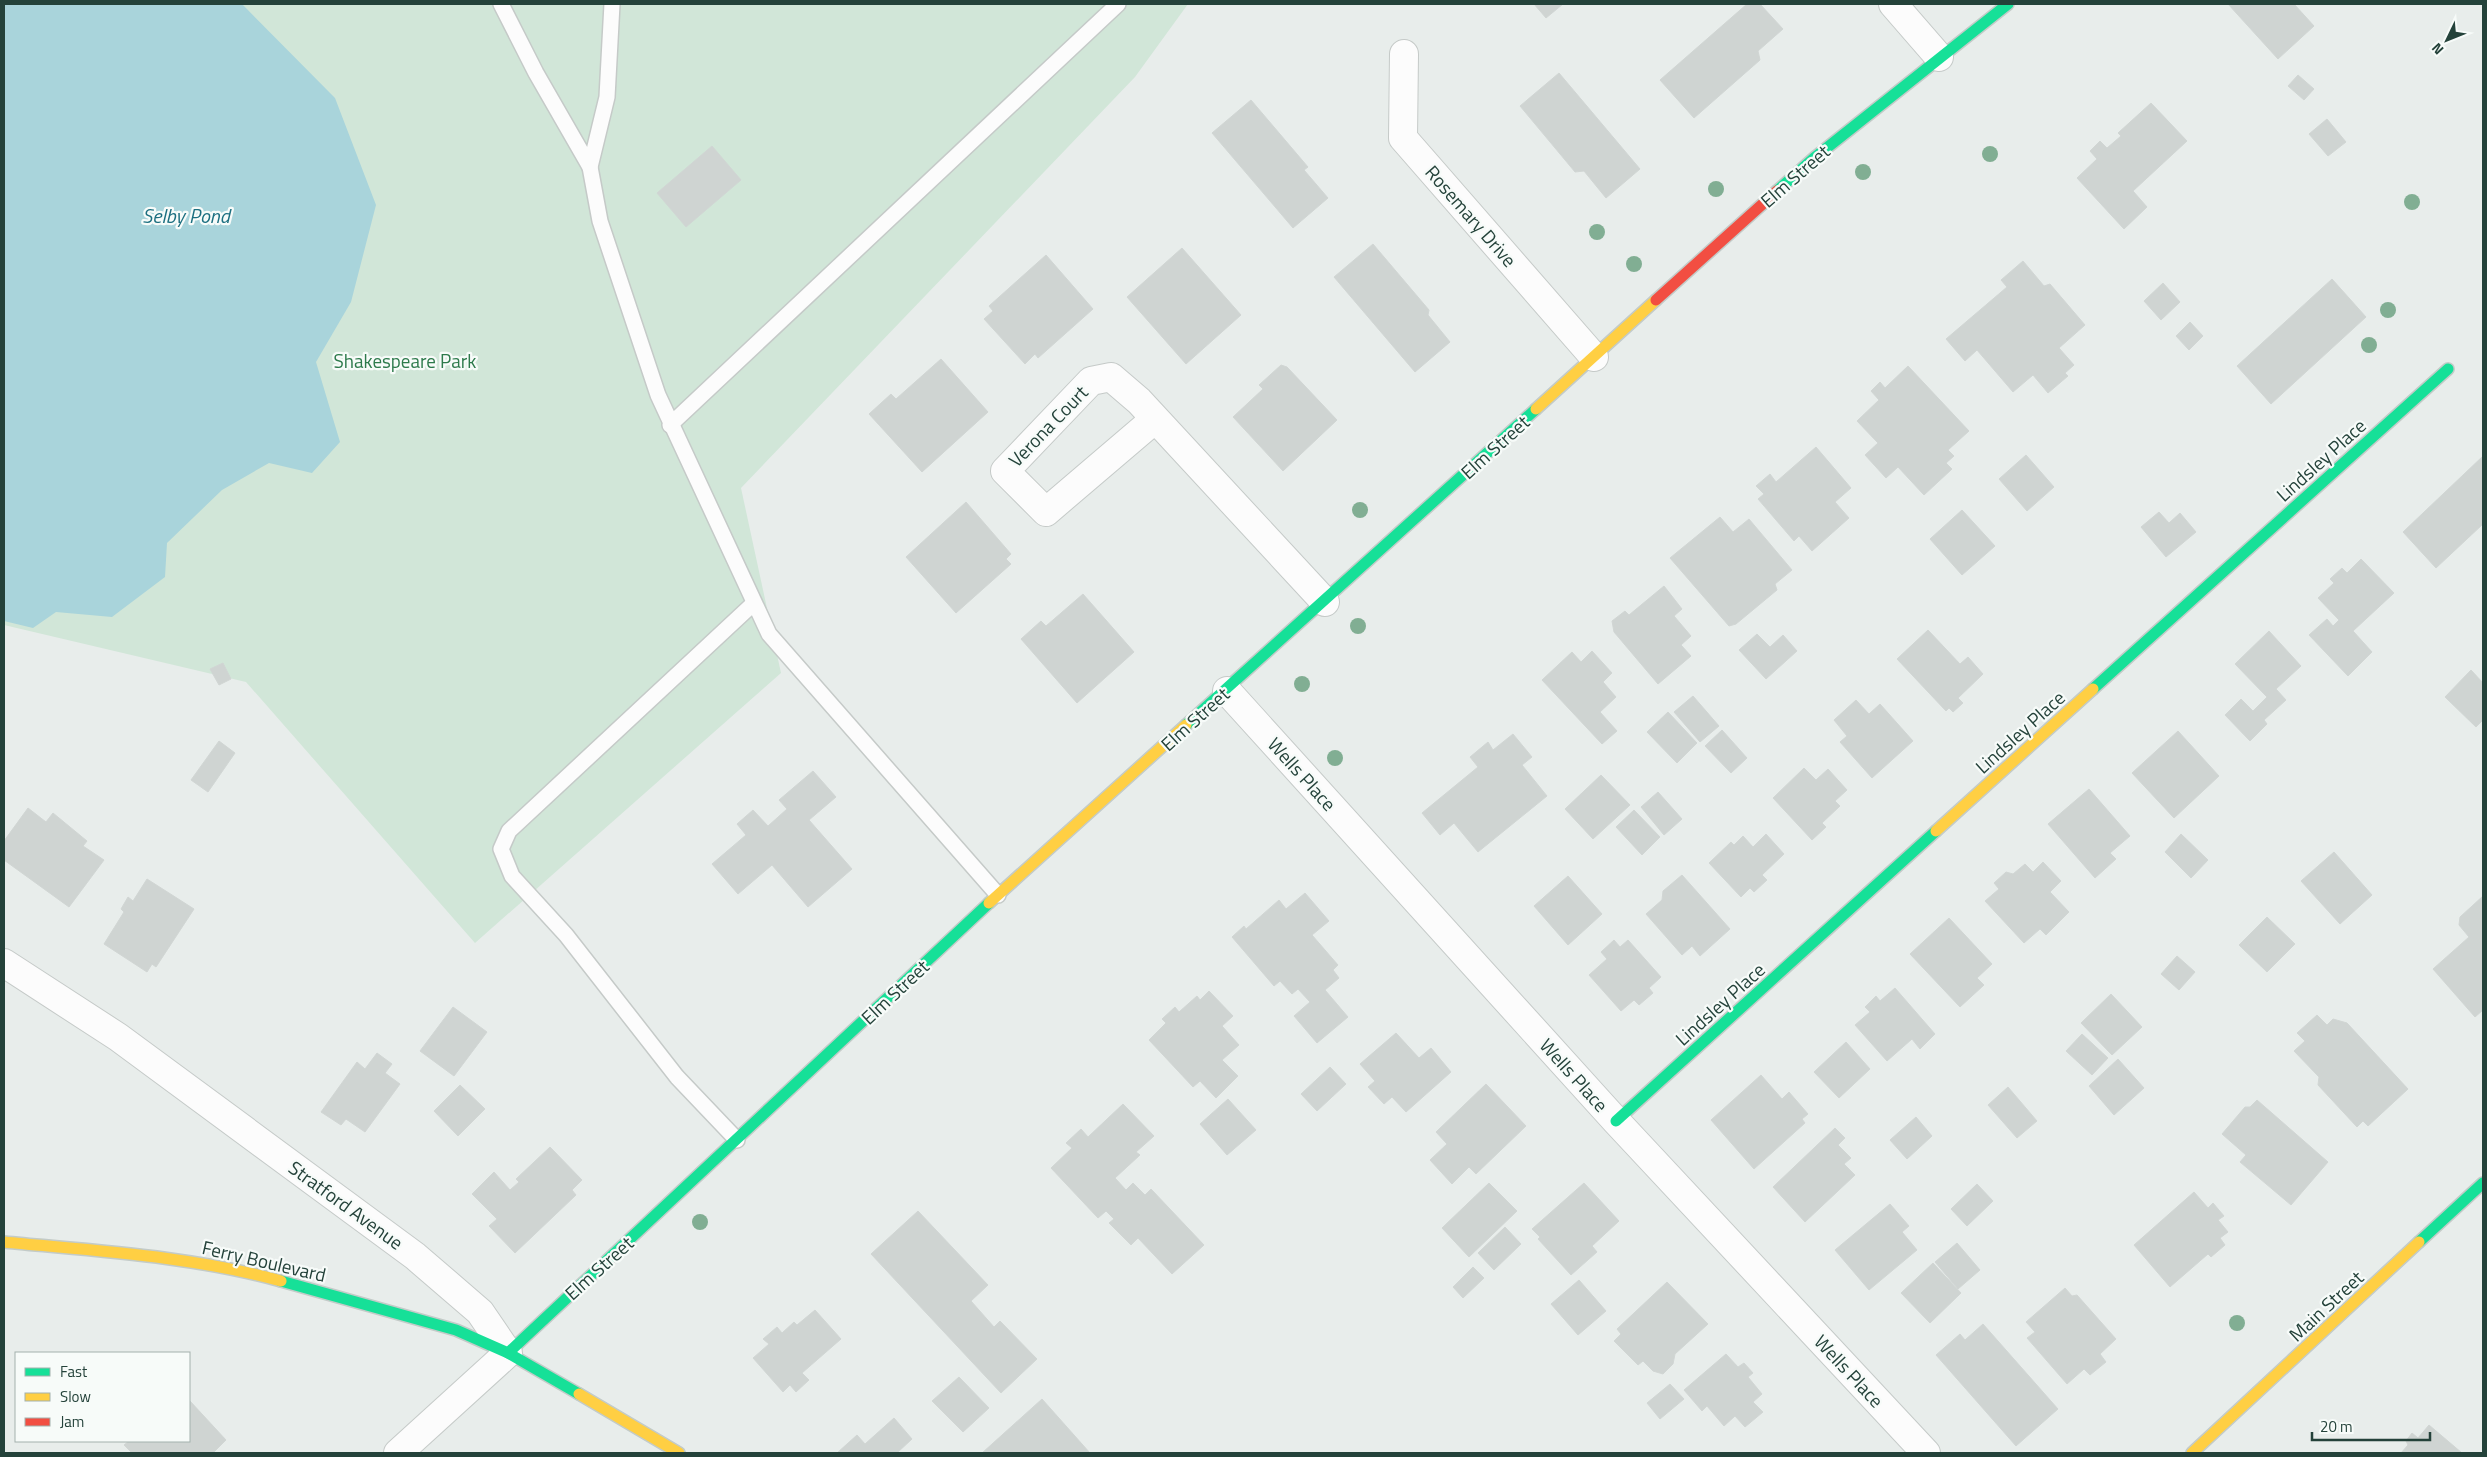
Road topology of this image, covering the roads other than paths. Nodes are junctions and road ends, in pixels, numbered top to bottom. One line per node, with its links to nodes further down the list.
1 (501, 4): 8 (lane)
2 (612, 4): 8 (lane)
3 (1118, 4): 12 (lane)
4 (1893, 4): 7 (street)
5 (2008, 4): 7 (street, Elm Street)
6 (1404, 54): 9 (street, Rosemary Drive)
7 (1939, 57): 9 (street, Elm Street)
8 (590, 167): 12 (lane)
9 (1594, 357): 13 (street, Elm Street)
10 (2448, 369): 18 (street, Lindsley Place)
11 (1155, 419): 11 (street, Verona Court); 13 (street, Verona Court)
12 (670, 425): 14 (lane)
13 (1325, 602): 15 (street, Elm Street)
14 (754, 603): 16 (lane); 19 (lane)
15 (1227, 691): 16 (street, Elm Street); 18 (street, Wells Place)
16 (998, 895): 19 (street, Elm Street)
17 (4, 963): 22 (street, Stratford Avenue)
18 (1616, 1121): 25 (street, Wells Place)
19 (737, 1140): 22 (street, Elm Street)
20 (2483, 1183): 26 (street, Main Street)
21 (4, 1242): 22 (street, Ferry Boulevard)
22 (508, 1353): 23 (street, Elm Street); 24 (street, Stratford Avenue)
23 (398, 1453)
24 (679, 1453)
25 (1926, 1453)
26 (2192, 1453)

